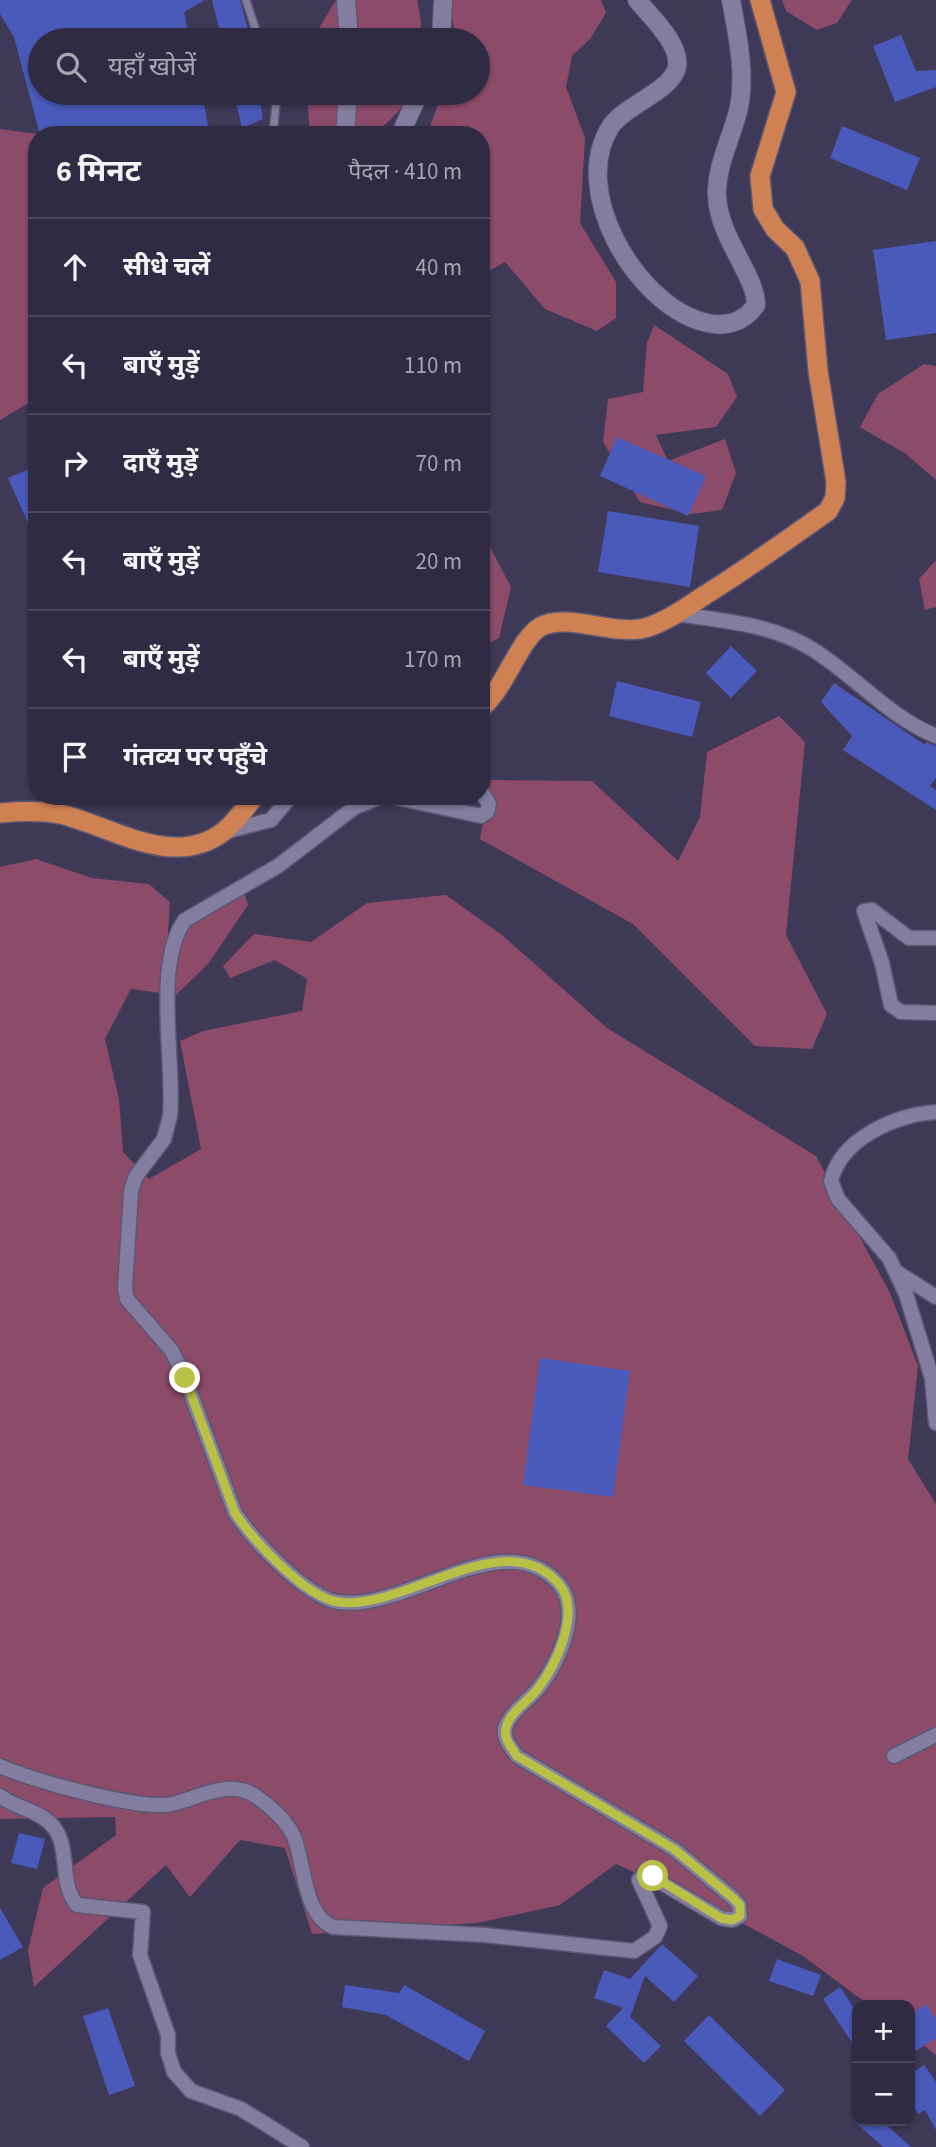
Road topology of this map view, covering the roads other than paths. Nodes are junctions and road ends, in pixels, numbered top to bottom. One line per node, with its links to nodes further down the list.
1 (246, 0): 7 (lane)
2 (346, 0): 8 (street)
3 (443, 0): 9 (street)
4 (637, 0): 5 (street)
5 (731, 0)
6 (760, 0): 16 (highway)
7 (255, 28)
8 (348, 28)
9 (442, 28)
10 (275, 105): 13 (lane)
11 (347, 105): 14 (street)
12 (414, 105): 15 (street)
13 (274, 126)
14 (346, 126)
15 (404, 126)
16 (677, 614): 17 (highway); 18 (street)
17 (490, 697)
18 (936, 736)
19 (247, 805): 25 (highway)
20 (284, 805): 25 (street)
21 (360, 805): 34 (street)
22 (430, 805): 23 (street)
23 (489, 805)
24 (0, 813): 25 (highway)
25 (222, 832)
26 (936, 938): 27 (street)
27 (936, 1013)
28 (936, 1112): 29 (street)
29 (897, 1272): 30 (street); 31 (street)
30 (936, 1297)
31 (936, 1423)
32 (936, 1735): 33 (street)
33 (894, 1756)
34 (0, 1766)
35 (0, 1796): 36 (street)
36 (302, 2147)

